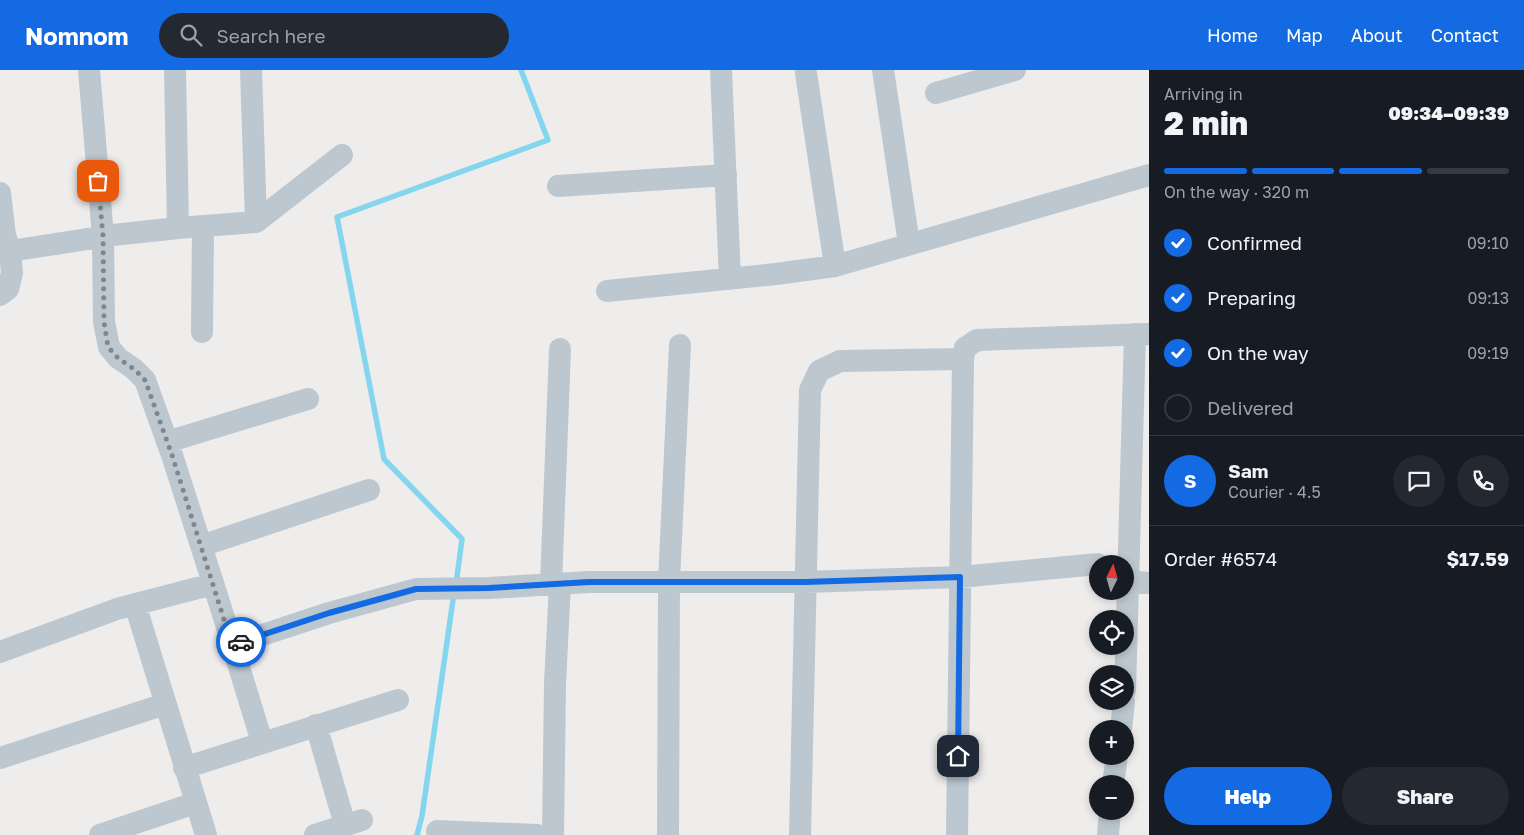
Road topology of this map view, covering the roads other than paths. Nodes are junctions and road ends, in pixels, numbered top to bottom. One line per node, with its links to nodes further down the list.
1 (89, 70): 18 (street)
2 (175, 70): 17 (street)
3 (251, 70): 15 (street)
4 (721, 70): 11 (street)
5 (883, 70): 19 (street)
6 (1015, 70): 8 (street)
7 (806, 73): 21 (street)
8 (936, 93)
9 (342, 155): 15 (street)
10 (1149, 175): 19 (street)
11 (726, 176): 12 (street); 22 (street)
12 (558, 186)
13 (0, 193): 14 (street)
14 (1, 216): 20 (street)
15 (256, 222): 16 (street)
16 (203, 226): 17 (street); 25 (street)
17 (178, 228): 18 (street)
18 (103, 236): 20 (street); 31 (street)
19 (909, 244): 21 (street)
20 (10, 251): 24 (street)
21 (835, 266): 22 (street)
22 (730, 278): 23 (street)
23 (607, 291)
24 (0, 295)
25 (202, 332)
26 (1142, 334): 29 (street); 35 (street)
27 (680, 344): 37 (street)
28 (560, 349): 40 (street)
29 (962, 359): 36 (street); 38 (street)
30 (308, 400): 31 (street)
31 (167, 442): 33 (street)
32 (369, 490): 33 (street)
33 (201, 546): 39 (street)
34 (1089, 565): 36 (street)
35 (1136, 575): 44 (street)
36 (960, 577): 38 (street); 61 (street)
37 (669, 582): 38 (street); 40 (street); 59 (street)
38 (805, 582): 60 (street)
39 (214, 584): 41 (street); 42 (street)
40 (555, 584): 42 (street); 58 (street)
41 (135, 604): 43 (street); 46 (street)
42 (232, 645): 48 (street)
43 (0, 652)
44 (1127, 665)
45 (398, 700): 47 (street)
46 (165, 704): 49 (street); 50 (street)
47 (316, 725): 48 (street); 56 (street)
48 (262, 742): 50 (street)
49 (0, 758)
50 (184, 768): 51 (street)
51 (195, 803): 54 (street); 55 (street)
52 (1109, 820): 62 (street)
53 (437, 831): 57 (street)
54 (100, 835)
55 (206, 835)
56 (315, 835)
57 (537, 835)
58 (553, 835)
59 (668, 835)
60 (800, 835)
61 (957, 835)
62 (1108, 835)

